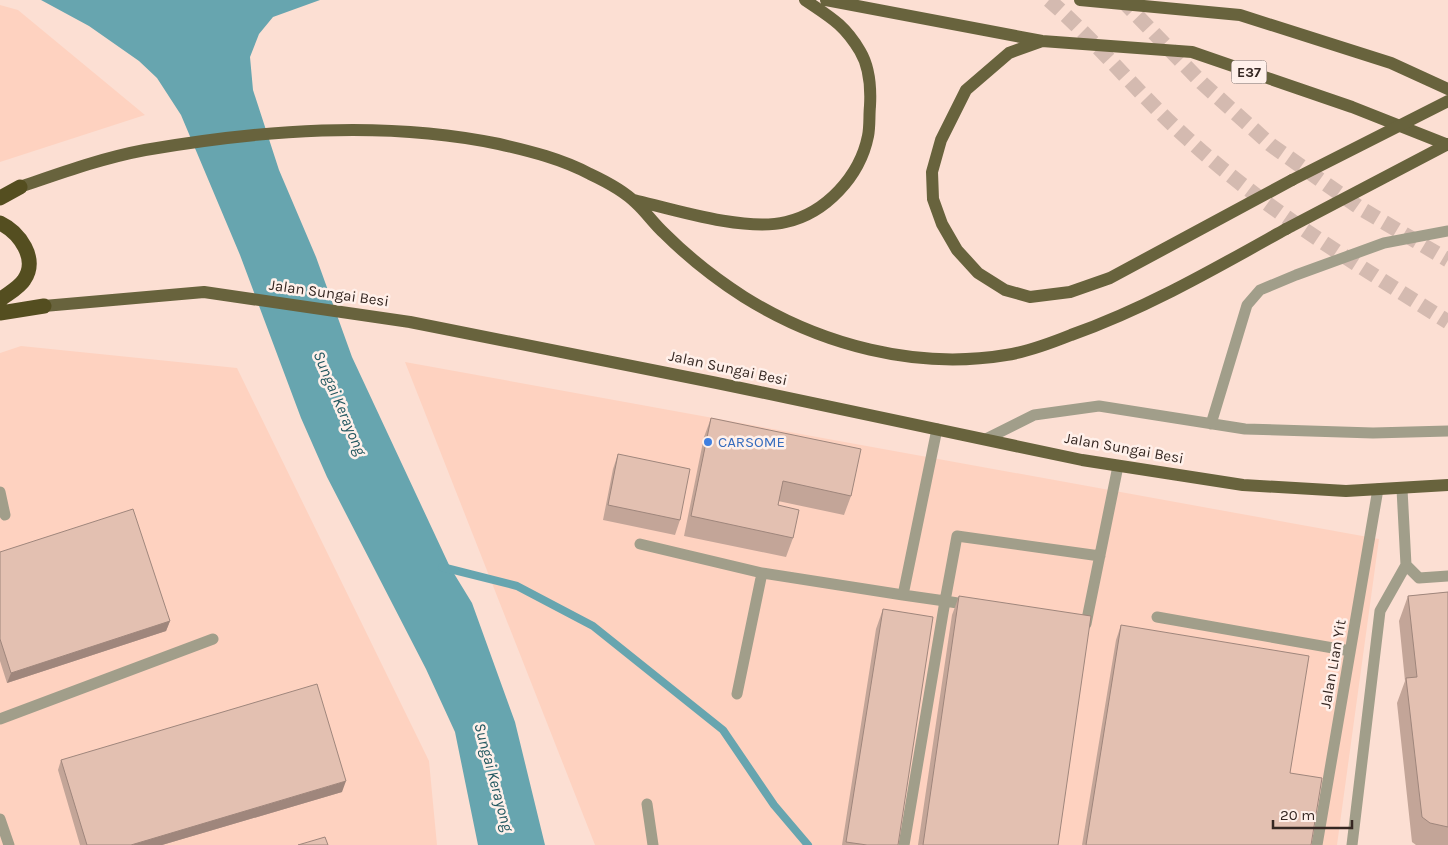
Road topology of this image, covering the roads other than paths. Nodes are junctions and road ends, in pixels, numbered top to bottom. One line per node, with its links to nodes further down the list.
1 (805, 0): 10 (main road)
2 (826, 0): 4 (main road, E37)
3 (1080, 0): 5 (main road)
4 (1042, 41): 6 (main road, bridge); 7 (main road, E37)
5 (1448, 89)
6 (1448, 101)
7 (1448, 144): 10 (main road, bridge)
8 (20, 187): 9 (highway); 10 (main road)
9 (0, 198)
10 (634, 200)
11 (0, 223): 13 (highway)
12 (1448, 231): 16 (lane)
13 (0, 300)
14 (44, 306): 15 (highway, Jalan Sungai Besi); 17 (main road, Jalan Sungai Besi)
15 (0, 313)
16 (1211, 424): 18 (lane); 19 (lane)
17 (937, 429): 19 (main road, Jalan Sungai Besi); 31 (lane)
18 (1448, 431)
19 (986, 440): 20 (main road, Jalan Sungai Besi)
20 (1118, 466): 22 (main road, Jalan Sungai Besi); 27 (lane)
21 (1448, 486): 23 (main road, Jalan Sungai Besi)
22 (1378, 489): 23 (main road, Jalan Sungai Besi); 37 (lane, Jalan Lian Yit)
23 (1402, 489): 28 (lane)
24 (0, 492): 25 (lane)
25 (4, 515)
26 (640, 544): 29 (lane)
27 (1100, 556): 32 (lane); 35 (lane)
28 (1406, 565): 30 (lane); 46 (lane)
29 (762, 573): 31 (lane); 38 (lane)
30 (1448, 576)
31 (903, 595): 32 (lane)
32 (945, 601): 33 (lane); 44 (lane)
33 (983, 607)
34 (1156, 617): 37 (lane)
35 (1068, 621)
36 (213, 639): 39 (lane)
37 (1350, 650): 45 (lane, Jalan Lian Yit)
38 (737, 694)
39 (0, 720)
40 (647, 804): 43 (lane)
41 (0, 819): 42 (lane)
42 (9, 845)
43 (653, 845)
44 (904, 845)
45 (1317, 845)
46 (1352, 845)

